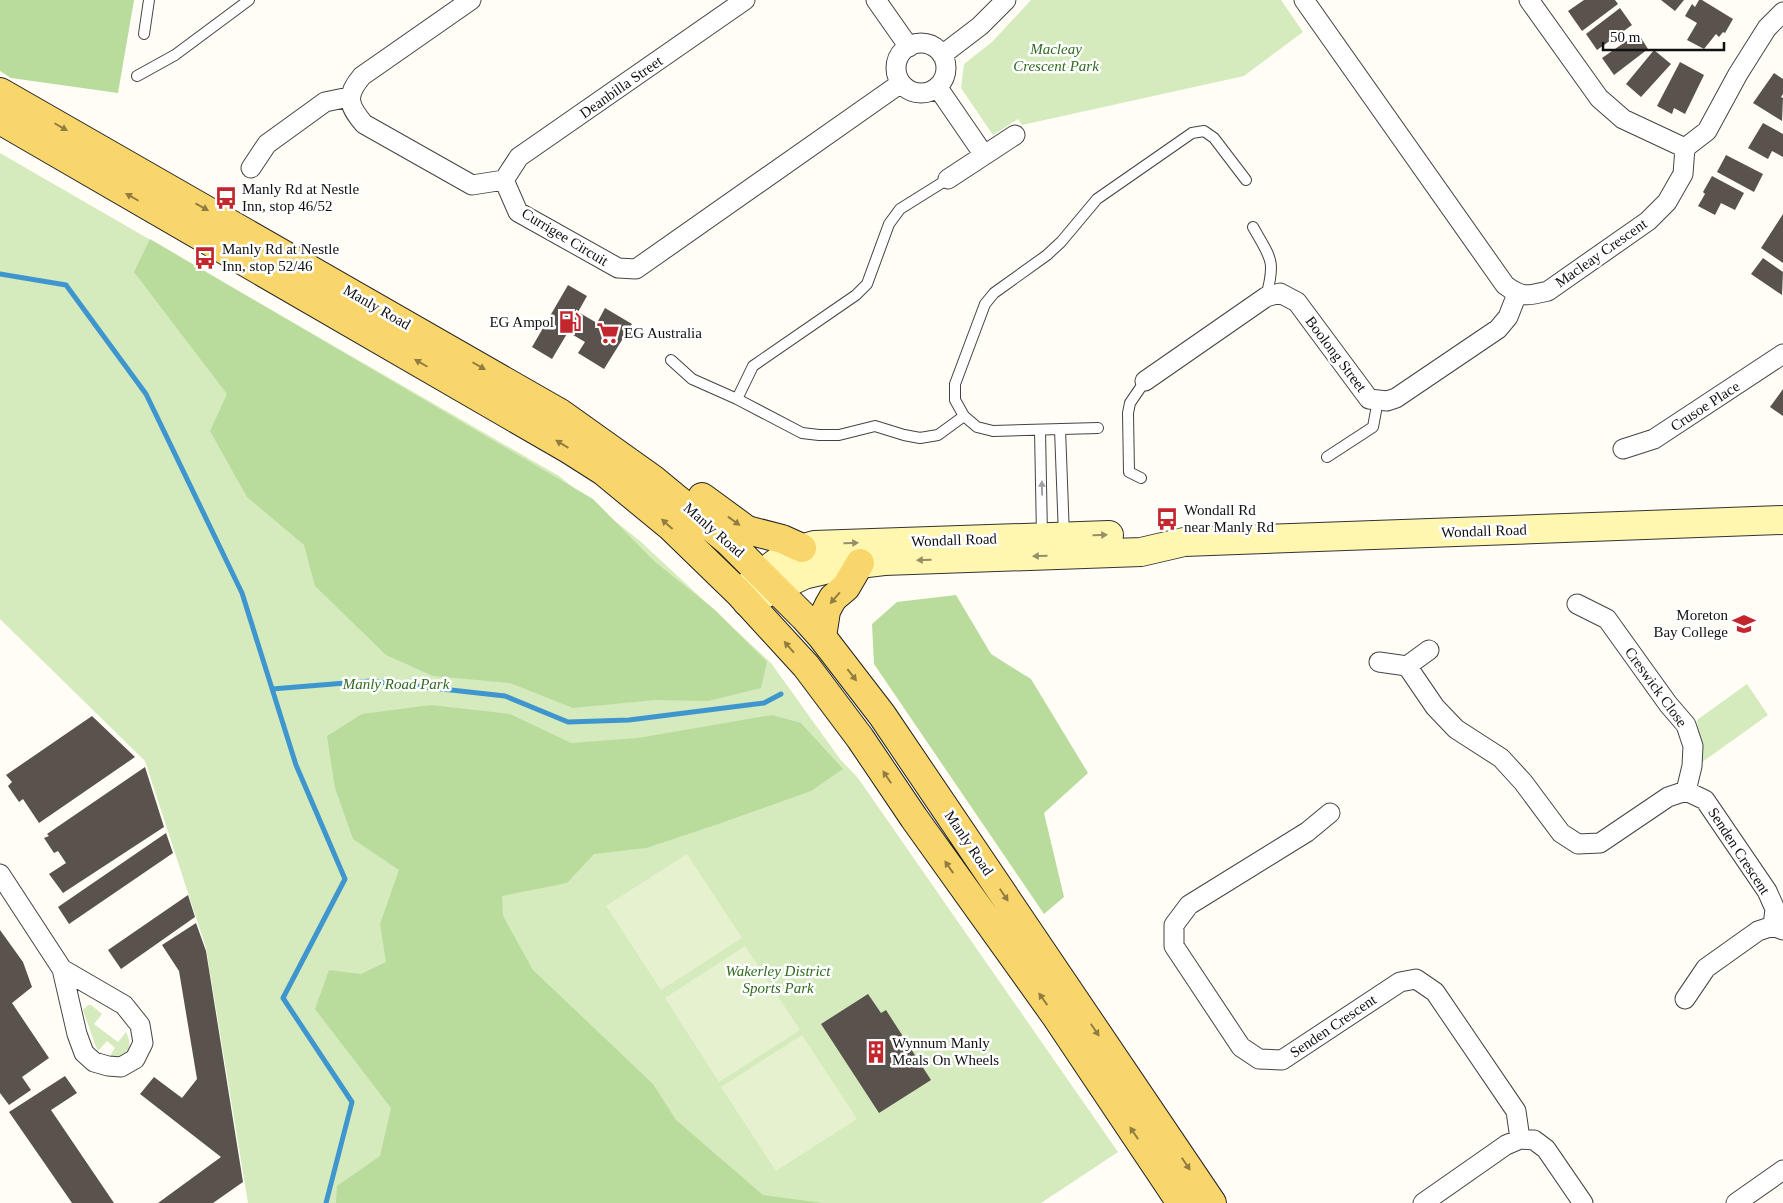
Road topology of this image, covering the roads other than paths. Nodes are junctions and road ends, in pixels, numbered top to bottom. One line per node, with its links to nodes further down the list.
1 (149, 0): 10 (lane)
2 (249, 0): 13 (lane)
3 (471, 0): 17 (street)
4 (745, 0): 24 (street, Deanbilla Street)
5 (876, 0): 11 (street)
6 (1006, 0): 12 (street)
7 (1304, 0): 27 (street)
8 (1529, 0): 20 (street)
9 (1783, 12): 20 (street)
10 (144, 34)
11 (909, 47): 12 (street); 14 (street)
12 (942, 55): 15 (street)
13 (137, 76)
14 (901, 83): 15 (street); 24 (street, Currigee Circuit)
15 (938, 88): 21 (street)
16 (0, 92): 35 (main road, Manly Road, one-way to 35)
17 (350, 97): 22 (street); 24 (street)
18 (0, 120): 48 (main road, Manly Road, one-way to 18)
19 (1014, 135): 21 (street)
20 (1685, 148): 27 (street, Macleay Crescent)
21 (984, 155): 23 (street)
22 (251, 168)
23 (948, 179): 32 (lane)
24 (504, 180)
25 (1246, 180): 34 (lane)
26 (1253, 227): 28 (lane)
27 (1517, 294): 33 (street, Boolong Street)
28 (1266, 297): 31 (street); 33 (street, Boolong Street)
29 (1783, 354): 39 (street, Crusoe Place)
30 (671, 360): 32 (lane)
31 (1145, 381): 41 (lane)
32 (737, 399): 34 (lane)
33 (1378, 400): 40 (lane)
34 (964, 416): 38 (lane)
35 (576, 424): 45 (main road, one-way to 45); 47 (main road, Manly Road)
36 (1098, 428): 37 (lane)
37 (1060, 429): 38 (lane); 43 (lane)
38 (1040, 430): 43 (lane, one-way to 38)
39 (1623, 449)
40 (1327, 457)
41 (1141, 478)
42 (1783, 520): 44 (main road, Wondall Road)
43 (1053, 536): 44 (main road, Wondall Road, one-way to 44); 45 (main road, Wondall Road, one-way to 43)
44 (1184, 542): 46 (main road, Wondall Road, one-way to 46)
45 (802, 548): 47 (main road, Wondall Road)
46 (860, 563): 47 (main road, Wondall Road); 50 (main road, one-way to 50)
47 (769, 580): 48 (main road, Wondall Road); 50 (main road, Manly Road)
48 (744, 598): 62 (main road, Manly Road, one-way to 48)
49 (1577, 604): 54 (street, Creswick Close)
50 (822, 637): 63 (main road, Manly Road, one-way to 63)
51 (1429, 650): 53 (street)
52 (1379, 662): 53 (street)
53 (1407, 666): 54 (street)
54 (1686, 791): 57 (street, Senden Crescent)
55 (1330, 813): 60 (street, Senden Crescent)
56 (0, 874): 58 (street)
57 (1778, 928): 59 (street)
58 (62, 968): 58 (street)
59 (1685, 998)
60 (1520, 1139): 64 (street); 65 (street)
61 (1783, 1170): 66 (street)
62 (1181, 1203)
63 (1212, 1203)
64 (1423, 1203)
65 (1583, 1203)
66 (1736, 1203)

